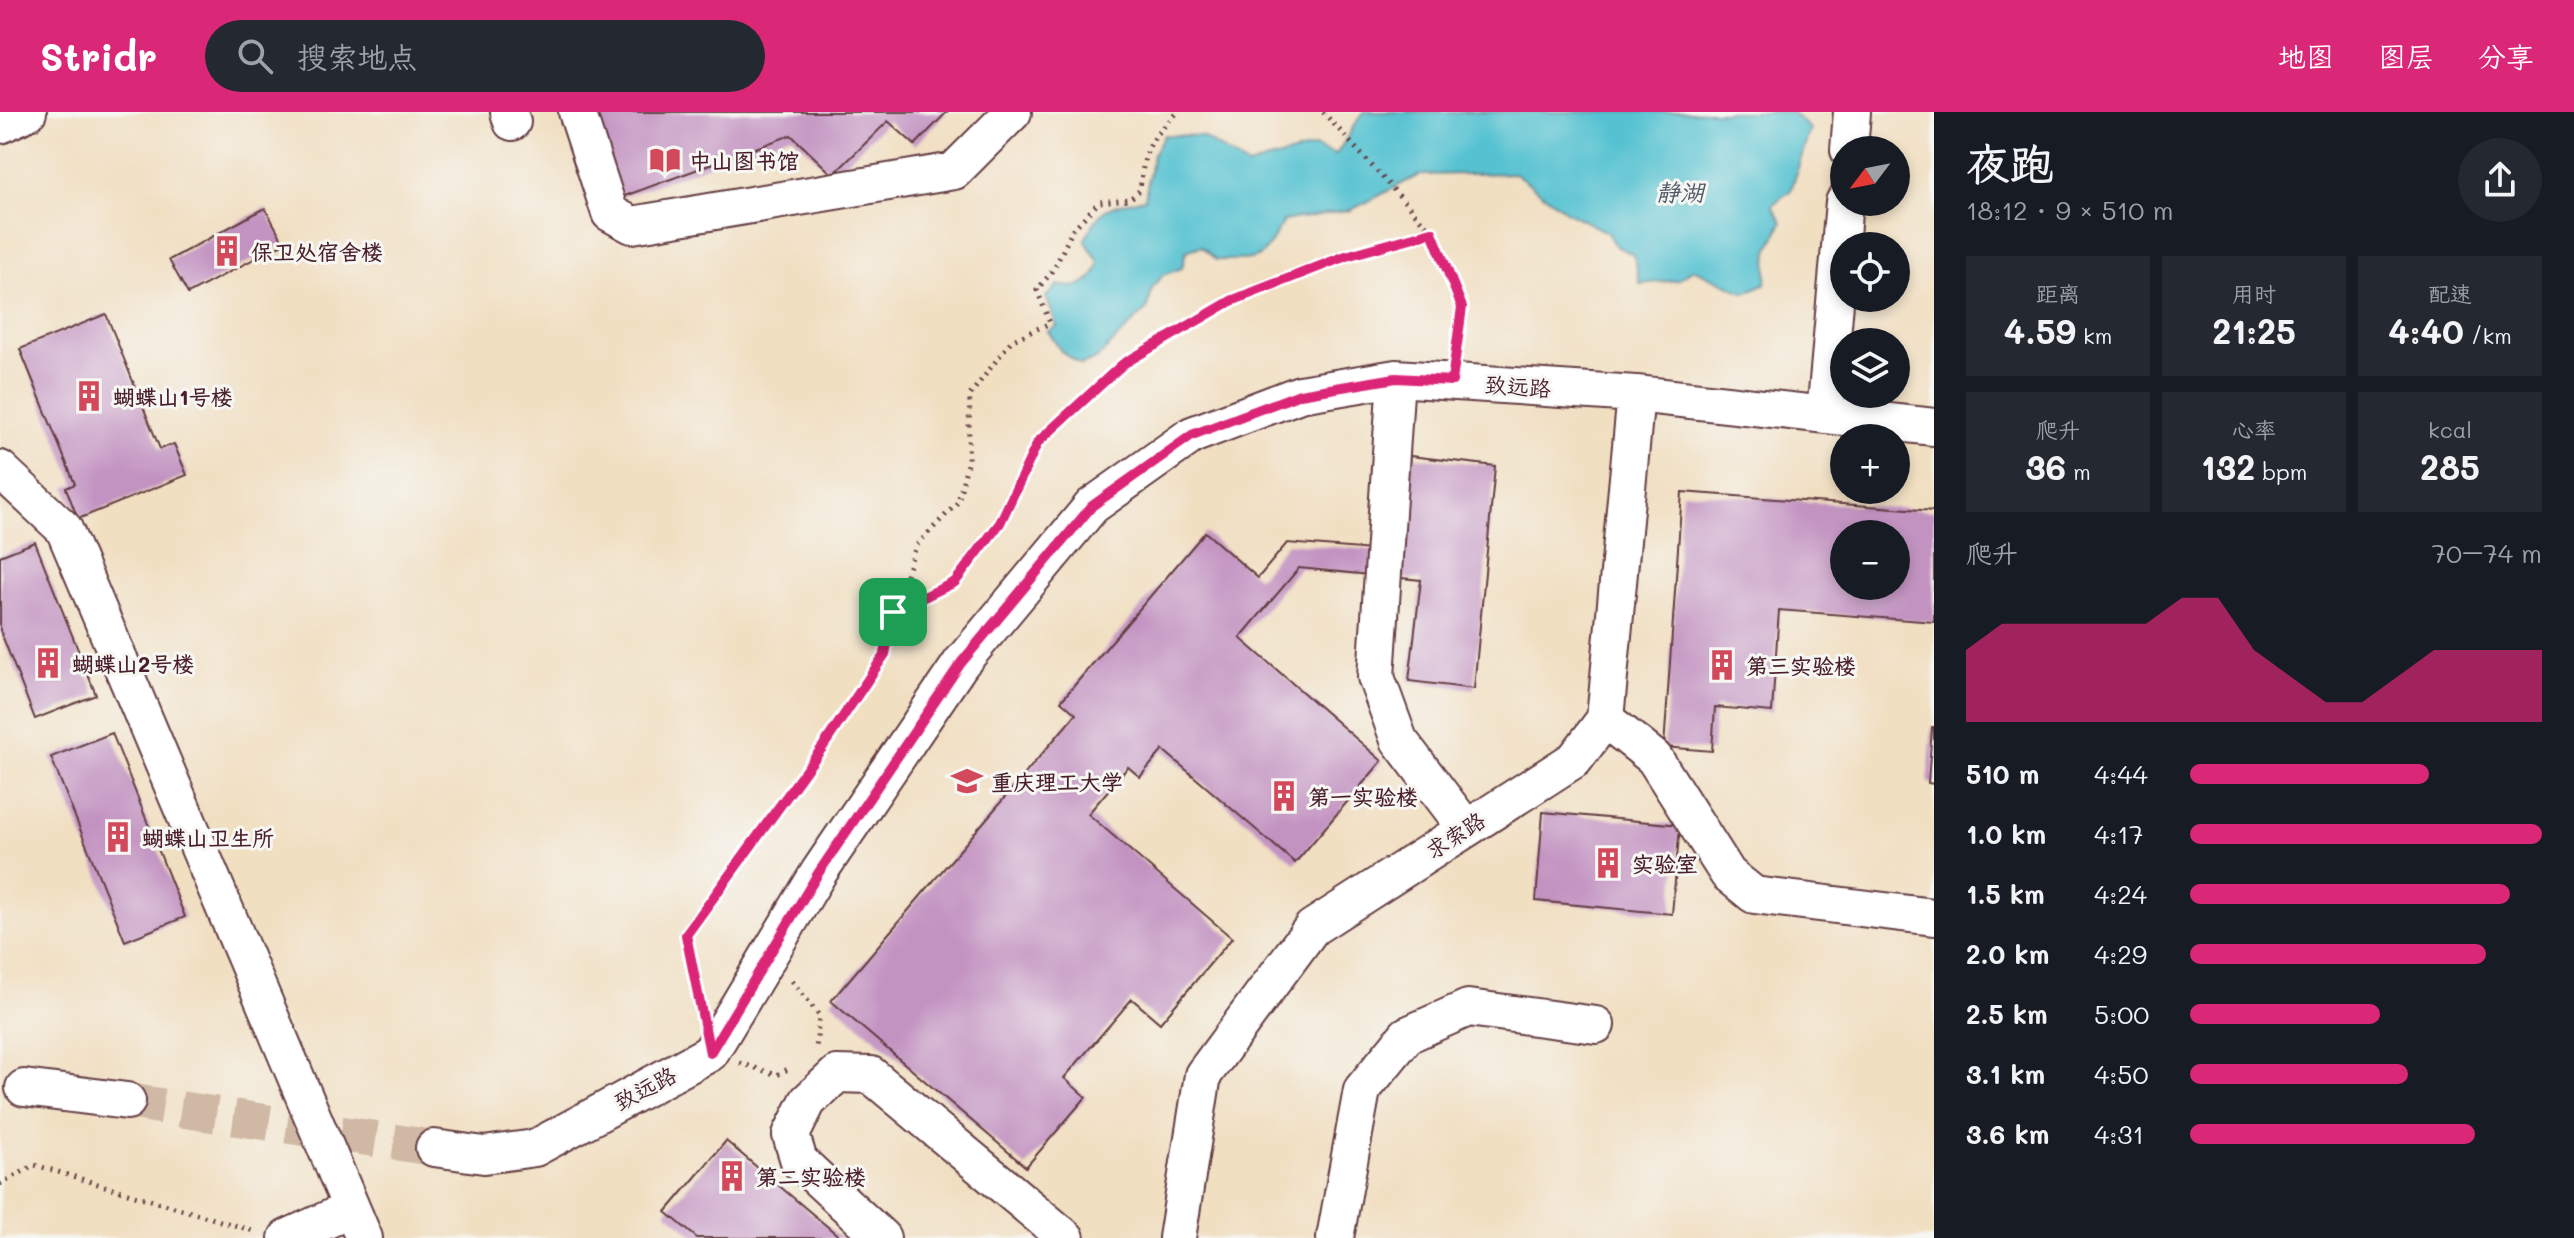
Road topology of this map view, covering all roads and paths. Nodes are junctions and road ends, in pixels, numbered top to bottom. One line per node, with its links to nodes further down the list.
1 (28, 112): 7 (street)
2 (577, 112): 3 (street)
3 (1013, 112)
4 (1178, 112): 17 (path)
5 (1323, 112): 10 (path)
6 (1852, 112): 8 (street)
7 (0, 125)
8 (1850, 136)
9 (1843, 216): 14 (street)
10 (1432, 232): 12 (path); 17 (path)
11 (1396, 378): 12 (street, 致远路); 19 (street); 24 (street, 致远路)
12 (1452, 381): 13 (street, 致远路)
13 (1636, 394): 14 (street, 致远路); 18 (street)
14 (1825, 415): 15 (street, 致远路)
15 (1934, 427)
16 (0, 469): 31 (street)
17 (893, 612): 24 (path)
18 (1605, 719): 19 (street, 求索路); 20 (street)
19 (1466, 828): 35 (street, 求索路)
20 (1934, 917)
21 (789, 979): 23 (path)
22 (1596, 1025): 36 (street)
23 (815, 1056)
24 (722, 1057): 25 (path); 28 (street, 致远路)
25 (803, 1062)
26 (8, 1085): 27 (street)
27 (127, 1101)
28 (434, 1148)
29 (0, 1184): 30 (path)
30 (226, 1223)
31 (358, 1224): 32 (street)
32 (287, 1238)
33 (882, 1238): 34 (street)
34 (1066, 1238)
35 (1177, 1238)
36 (1335, 1238)

